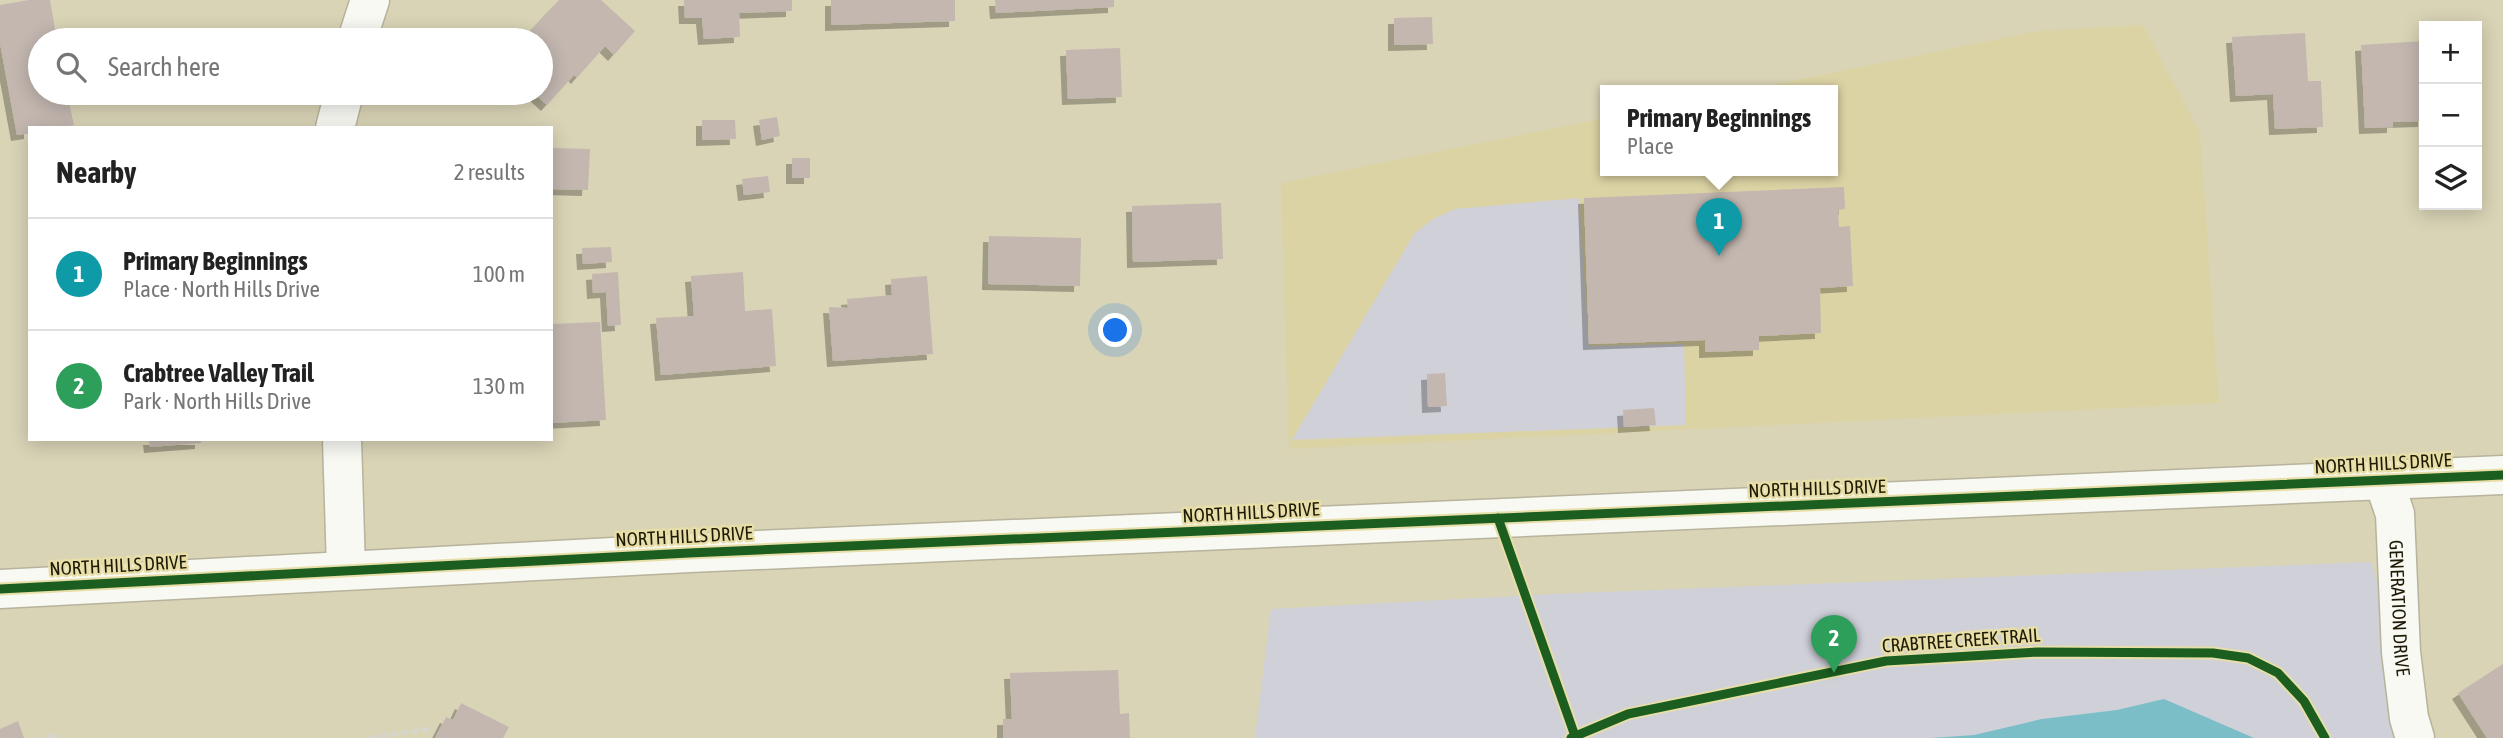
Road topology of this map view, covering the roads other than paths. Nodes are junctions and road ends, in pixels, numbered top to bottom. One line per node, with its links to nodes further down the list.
1 (370, 0): 2 (main road)
2 (361, 28)
3 (341, 105): 4 (main road)
4 (336, 126)
5 (342, 441): 8 (main road)
6 (2503, 475): 7 (main road, NORTH HILLS DRIVE)
7 (2383, 480): 8 (main road, NORTH HILLS DRIVE); 10 (main road, GENERATION DRIVE)
8 (346, 569): 9 (main road, NORTH HILLS DRIVE)
9 (0, 589)
10 (2415, 738)

